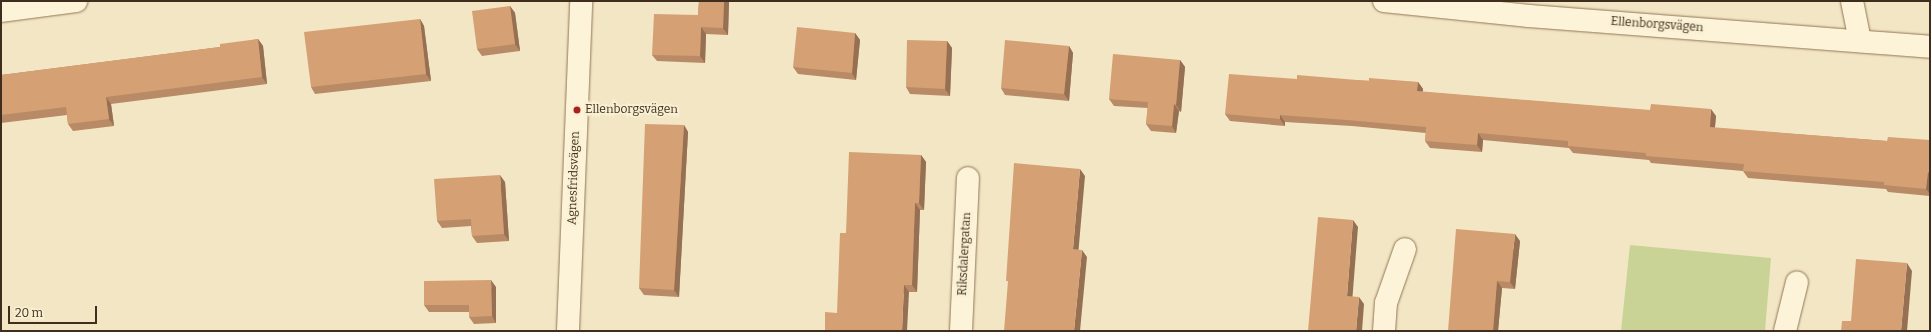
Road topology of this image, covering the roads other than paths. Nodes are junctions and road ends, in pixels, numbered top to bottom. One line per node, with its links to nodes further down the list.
1 (76, 1): 6 (street)
2 (581, 1): 12 (street, Agnesfridsvägen)
3 (1384, 1): 5 (street, Ellenborgsvägen)
4 (1852, 1): 7 (street)
5 (1528, 8): 7 (street, Ellenborgsvägen)
6 (1, 11)
7 (1860, 41): 8 (street, Ellenborgsvägen)
8 (1930, 47)
9 (968, 178): 13 (street, Riksdalergatan)
10 (1405, 249): 14 (street)
11 (1797, 282): 15 (street)
12 (568, 331)
13 (961, 331)
14 (1384, 331)
15 (1785, 331)

